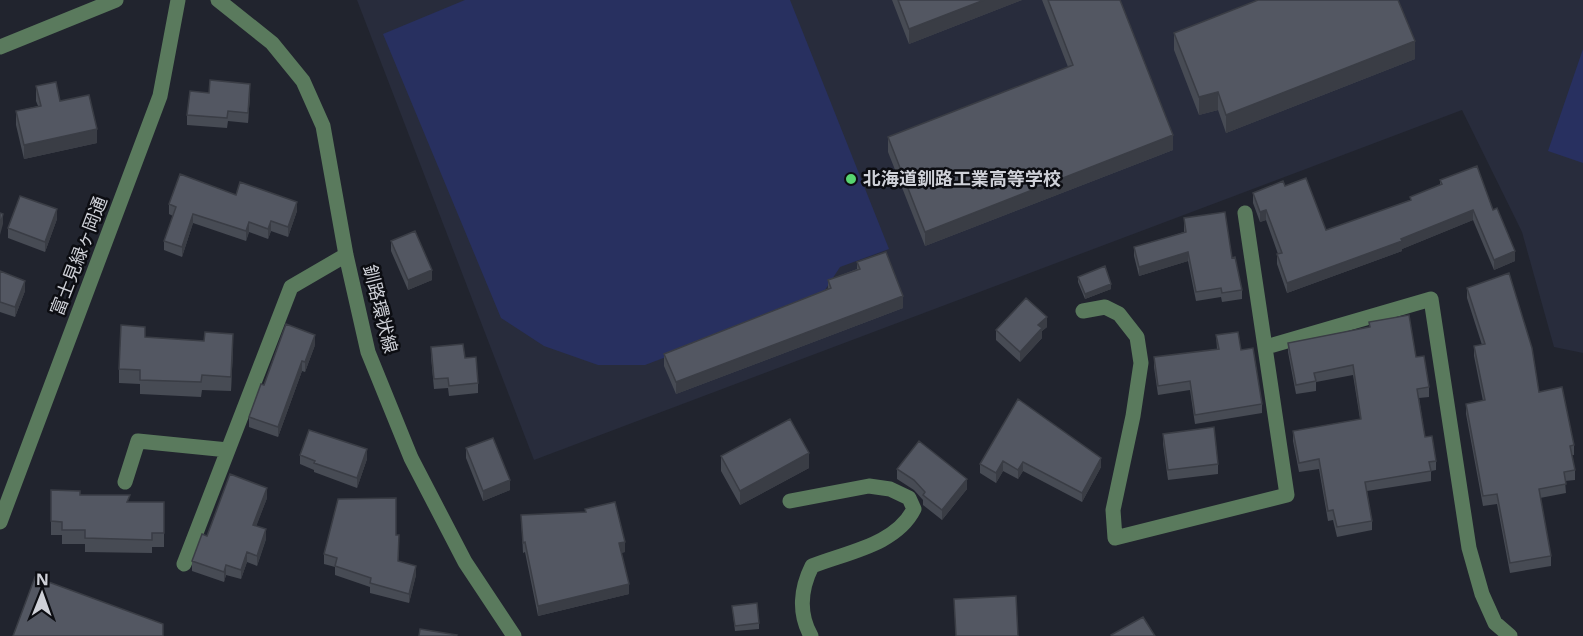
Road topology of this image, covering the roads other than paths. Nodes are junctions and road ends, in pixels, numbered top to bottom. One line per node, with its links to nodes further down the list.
1 (116, 0): 4 (street)
2 (178, 0): 11 (street, 富士見緑ヶ岡通)
3 (218, 0): 6 (street, 釧路環状線)
4 (0, 47)
5 (1245, 213): 8 (street)
6 (346, 255): 9 (street); 15 (street, 釧路環状線)
7 (1083, 311): 8 (street)
8 (1266, 347): 17 (street)
9 (228, 450): 10 (street); 14 (street)
10 (126, 482)
11 (6, 485): 13 (street, 富士見緑ヶ岡通)
12 (790, 501): 16 (street)
13 (0, 522)
14 (184, 564)
15 (513, 636)
16 (811, 636)
17 (1510, 636)

